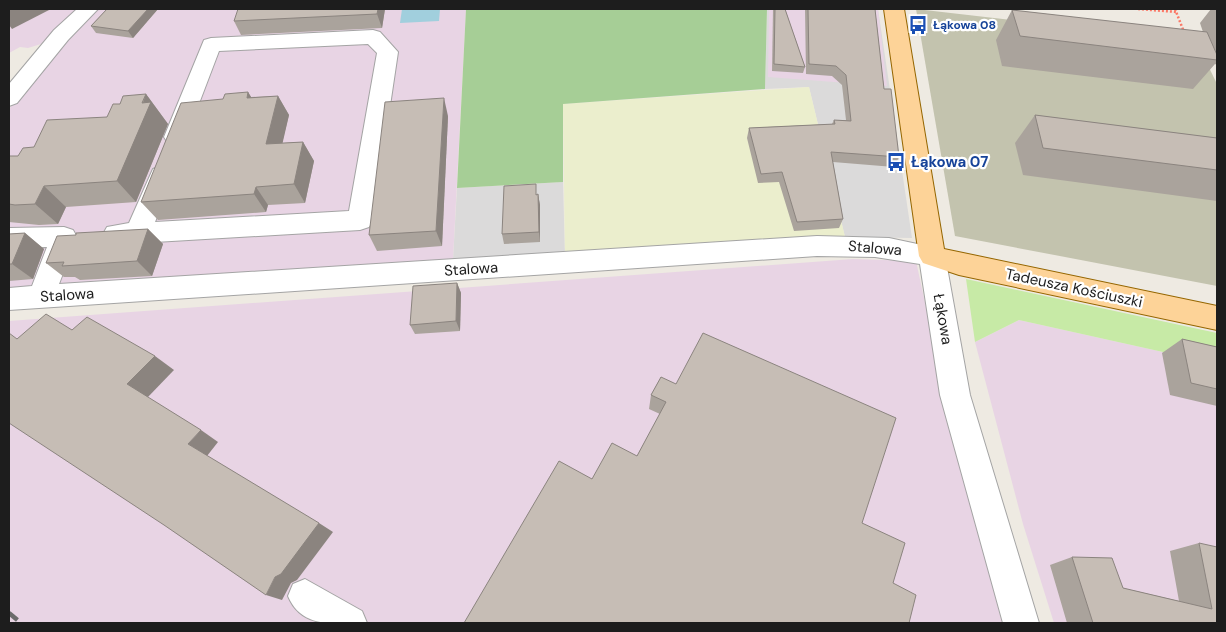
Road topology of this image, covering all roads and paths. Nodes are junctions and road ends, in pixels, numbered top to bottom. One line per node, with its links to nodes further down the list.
1 (88, 9): 6 (street)
2 (894, 9): 10 (main road, Łąkowa)
3 (1138, 9): 4 (path)
4 (1176, 11): 5 (path)
5 (1184, 32)
6 (9, 98)
7 (138, 233): 7 (street); 8 (street)
8 (80, 236): 9 (street); 11 (street)
9 (9, 238)
10 (932, 256): 11 (street, Stalowa); 13 (main road, Tadeusza Kościuszki); 16 (street, Łąkowa)
11 (41, 297): 12 (street, Stalowa)
12 (9, 299)
13 (1217, 318)
14 (305, 596): 15 (street)
15 (350, 623)
16 (1021, 623)

